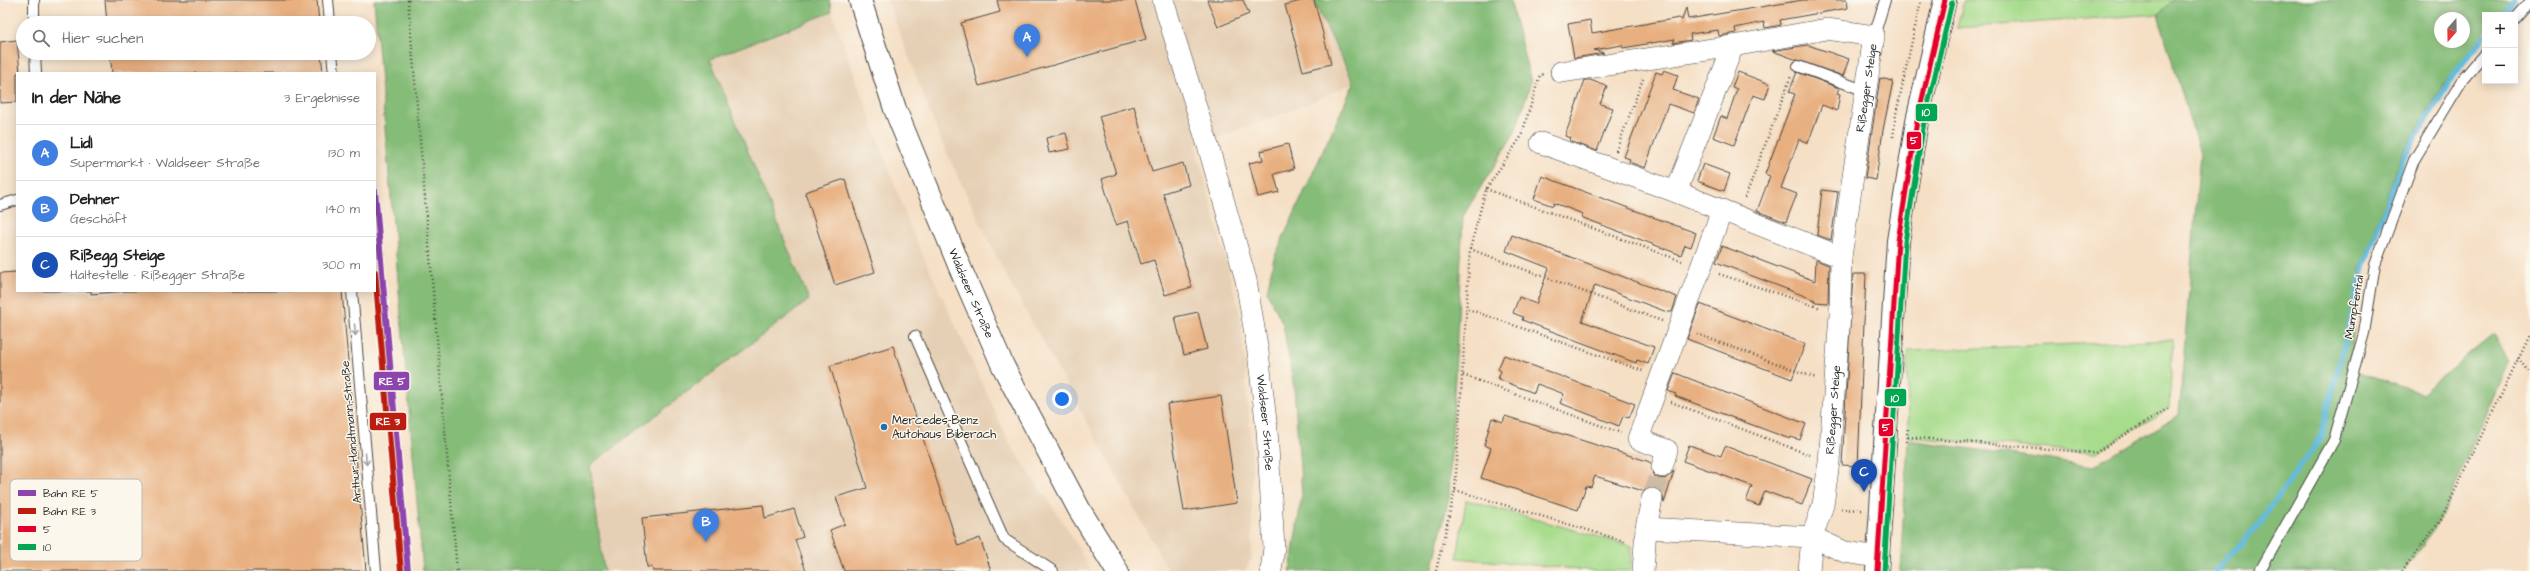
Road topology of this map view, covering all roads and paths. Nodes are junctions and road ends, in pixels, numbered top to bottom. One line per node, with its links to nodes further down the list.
1 (34, 0): 9 (lane)
2 (328, 0): 10 (lane)
3 (408, 0): 57 (path)
4 (860, 0): 59 (main road, Waldseer Straße)
5 (1163, 0): 60 (street, Waldseer Straße)
6 (1885, 0): 12 (lane)
7 (1944, 0): 55 (main road)
8 (2530, 2): 11 (lane)
9 (34, 16)
10 (329, 16)
11 (2518, 16)
12 (1874, 36): 13 (street, Rißegger Steige); 23 (street, Rißegger Steige)
13 (1733, 46): 15 (street, Rißegger Steige); 27 (street)
14 (2482, 57): 64 (lane, Mumpfental)
15 (1650, 58): 21 (street, Rißegger Steige); 25 (path)
16 (35, 60): 19 (lane)
17 (333, 60): 20 (lane)
18 (1795, 69): 23 (lane); 30 (path)
19 (36, 72)
20 (334, 72)
21 (1561, 72)
22 (1540, 74): 26 (path)
23 (1866, 91): 32 (street, Rißegger Steige)
24 (1541, 143): 25 (street)
25 (1610, 169): 27 (street)
26 (1486, 189): 31 (path); 34 (path)
27 (1676, 192): 30 (street)
28 (16, 200): 29 (lane)
29 (0, 205)
30 (1730, 213): 32 (street); 34 (street)
31 (1470, 249): 33 (path); 36 (path)
32 (1841, 257): 37 (street, Rißegger Steige)
33 (1500, 260)
34 (1701, 268): 37 (path); 43 (street)
35 (352, 292): 56 (lane, Arthur-Handtmann-Straße, one-way to 56)
36 (1468, 308): 42 (path); 43 (path)
37 (1840, 315): 47 (street, Rißegger Steige)
38 (2530, 334): 40 (path)
39 (916, 336): 58 (lane)
40 (2518, 357): 41 (path); 65 (path)
41 (2530, 374)
42 (1463, 375): 46 (path); 49 (path)
43 (1657, 386): 46 (street); 47 (path)
44 (2169, 408): 45 (path)
45 (1908, 421)
46 (1638, 439): 48 (street)
47 (1829, 462): 51 (street, Rißegger Steige)
48 (1662, 467)
49 (1455, 490): 54 (path); 61 (path)
50 (1652, 499): 54 (street)
51 (1823, 505): 52 (path); 53 (street, Rißegger Steige)
52 (1867, 510)
53 (1812, 537): 54 (street); 55 (street); 63 (street, Rißegger Steige)
54 (1645, 538): 62 (street)
55 (1878, 564)
56 (376, 571)
57 (457, 571)
58 (1053, 571)
59 (1118, 571)
60 (1271, 571)
61 (1436, 571)
62 (1643, 571)
63 (1809, 571)
64 (2260, 571)
65 (2402, 571)

